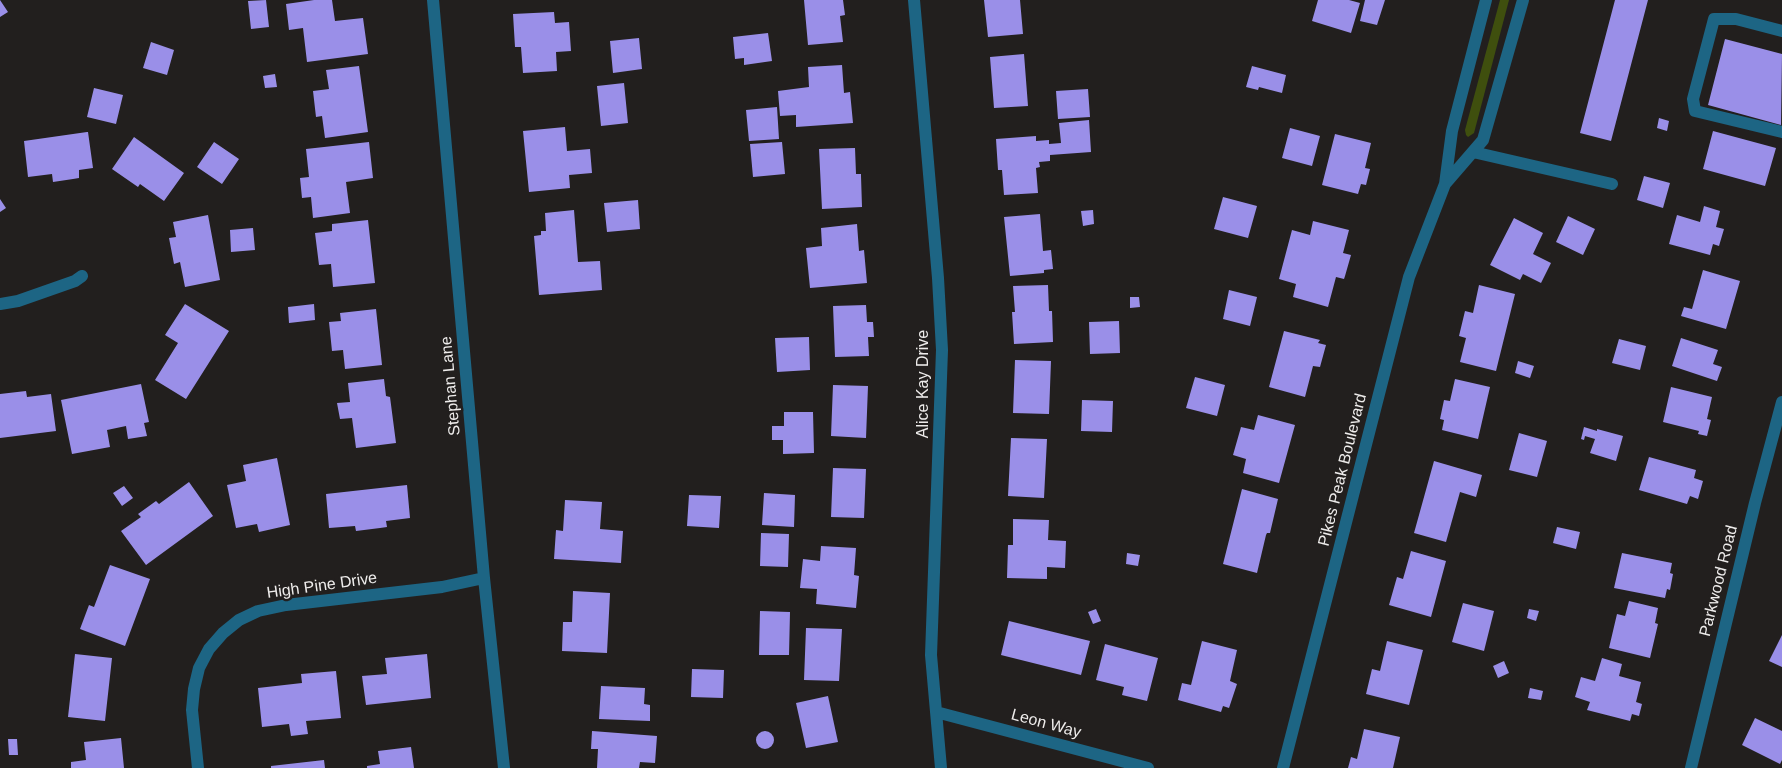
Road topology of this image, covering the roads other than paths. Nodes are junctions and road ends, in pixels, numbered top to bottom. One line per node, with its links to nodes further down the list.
1 (433, 0): 13 (street, Stephan Lane)
2 (914, 0): 14 (street, Alice Kay Drive)
3 (1486, 0): 8 (street, Pikes Peak Boulevard)
4 (1523, 0): 7 (street, Pikes Peak Boulevard)
5 (1782, 31): 6 (street)
6 (1782, 132)
7 (1473, 152): 8 (street, Pikes Peak Boulevard); 9 (street)
8 (1445, 184): 19 (street, Pikes Peak Boulevard)
9 (1612, 184)
10 (82, 276): 11 (street)
11 (0, 304)
12 (1782, 402): 20 (street, Parkwood Road)
13 (484, 578): 15 (street, High Pine Drive); 16 (street, Stephan Lane)
14 (936, 712): 17 (street, Alice Kay Drive); 18 (street, Leon Way)
15 (198, 768)
16 (504, 768)
17 (941, 768)
18 (1148, 768)
19 (1283, 768)
20 (1691, 768)

